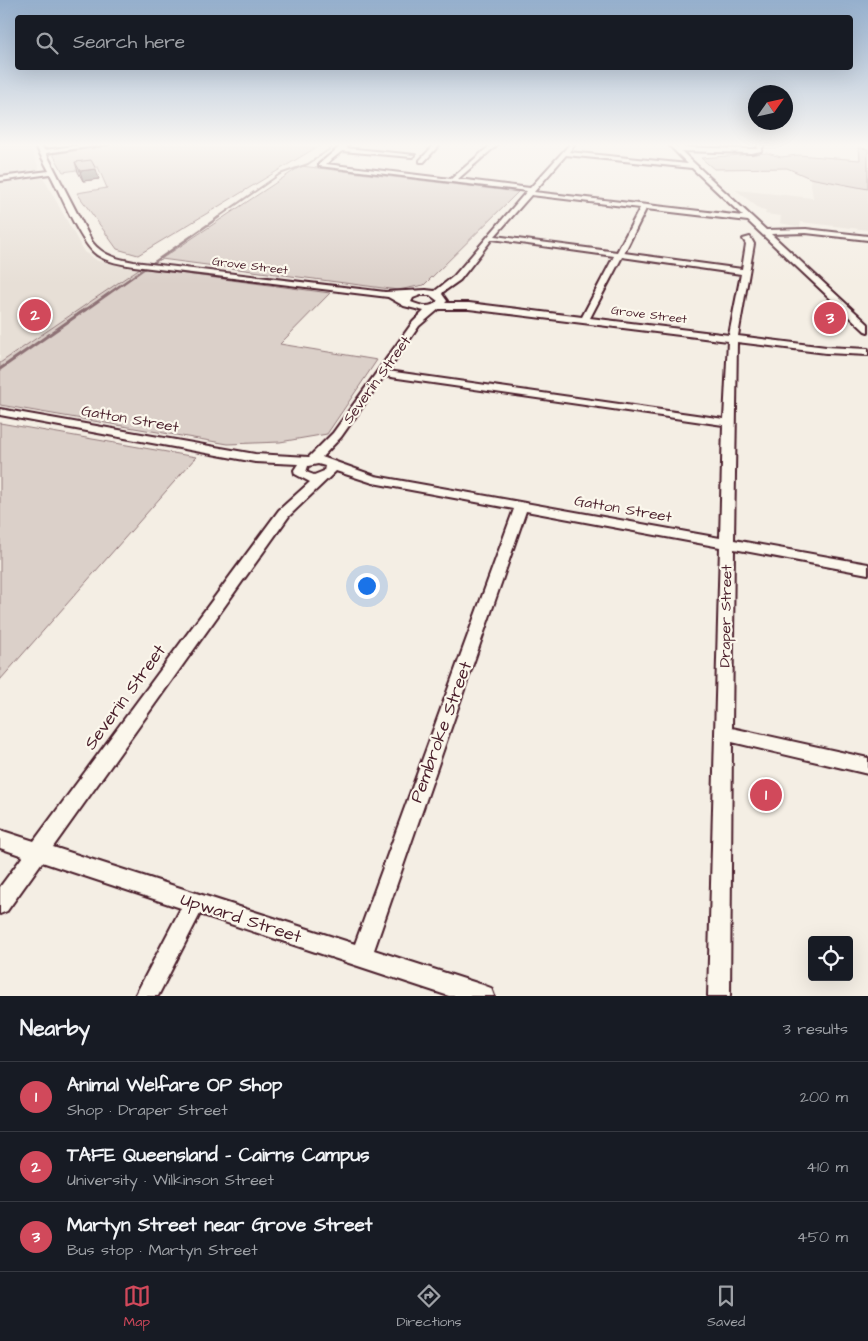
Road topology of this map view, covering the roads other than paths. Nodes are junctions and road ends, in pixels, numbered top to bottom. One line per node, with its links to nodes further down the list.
1 (63, 190): 15 (street, Grove Street)
2 (520, 190): 4 (street)
3 (718, 190): 6 (street)
4 (531, 192): 5 (street); 8 (street, Severin Street)
5 (644, 207): 6 (street); 11 (street)
6 (749, 219): 7 (street)
7 (763, 232): 9 (street); 20 (street)
8 (490, 237): 11 (street); 13 (street, Severin Street)
9 (868, 238)
10 (747, 239): 12 (street, Draper Street)
11 (619, 255): 12 (street); 18 (street)
12 (745, 272): 22 (street, Draper Street)
13 (459, 273): 14 (street, Severin Street); 16 (street, Severin Street)
14 (416, 294): 15 (street, Grove Street); 16 (street); 17 (street)
15 (385, 295): 17 (street, Grove Street)
16 (438, 301): 17 (street, Grove Street); 18 (street, Grove Street); 19 (street, Severin Street)
17 (409, 305): 19 (street, Severin Street)
18 (585, 320): 22 (street, Grove Street)
19 (416, 324): 26 (street, Severin Street)
20 (865, 327): 21 (street)
21 (868, 334)
22 (733, 339): 23 (street, Grove Street); 28 (street, Draper Street)
23 (826, 350): 24 (street, Grove Street); 25 (street, Grove Street)
24 (868, 352)
25 (868, 359)
26 (382, 373): 28 (street); 29 (street, Severin Street)
27 (0, 412): 30 (street, Gatton Street)
28 (729, 423): 38 (street, Draper Street)
29 (337, 435): 31 (street, Severin Street); 32 (street, Severin Street)
30 (255, 458): 31 (street, Gatton Street); 33 (street, Gatton Street)
31 (312, 460): 32 (street, Gatton Street); 33 (street, Severin Street)
32 (331, 465): 34 (street, Severin Street); 35 (street, Gatton Street)
33 (302, 475): 34 (street, Gatton Street); 37 (street, Severin Street)
34 (323, 477): 35 (street, Gatton Street); 37 (street, Severin Street)
35 (373, 479): 36 (street, Gatton Street)
36 (521, 507): 38 (street, Gatton Street); 46 (street, Pembroke Street)
37 (284, 513): 43 (street, Severin Street)
38 (727, 544): 39 (street, Gatton Street); 40 (street, Draper Street)
39 (868, 570)
40 (724, 733): 41 (street); 49 (street, Draper Street)
41 (868, 766)
42 (0, 839): 43 (street, Upward Street)
43 (38, 850): 44 (street, Upward Street); 45 (street, Severin Street)
44 (195, 903): 46 (street, Upward Street); 47 (street)
45 (0, 904)
46 (361, 957): 48 (street, Upward Street)
47 (146, 996)
48 (482, 996)
49 (719, 996)

